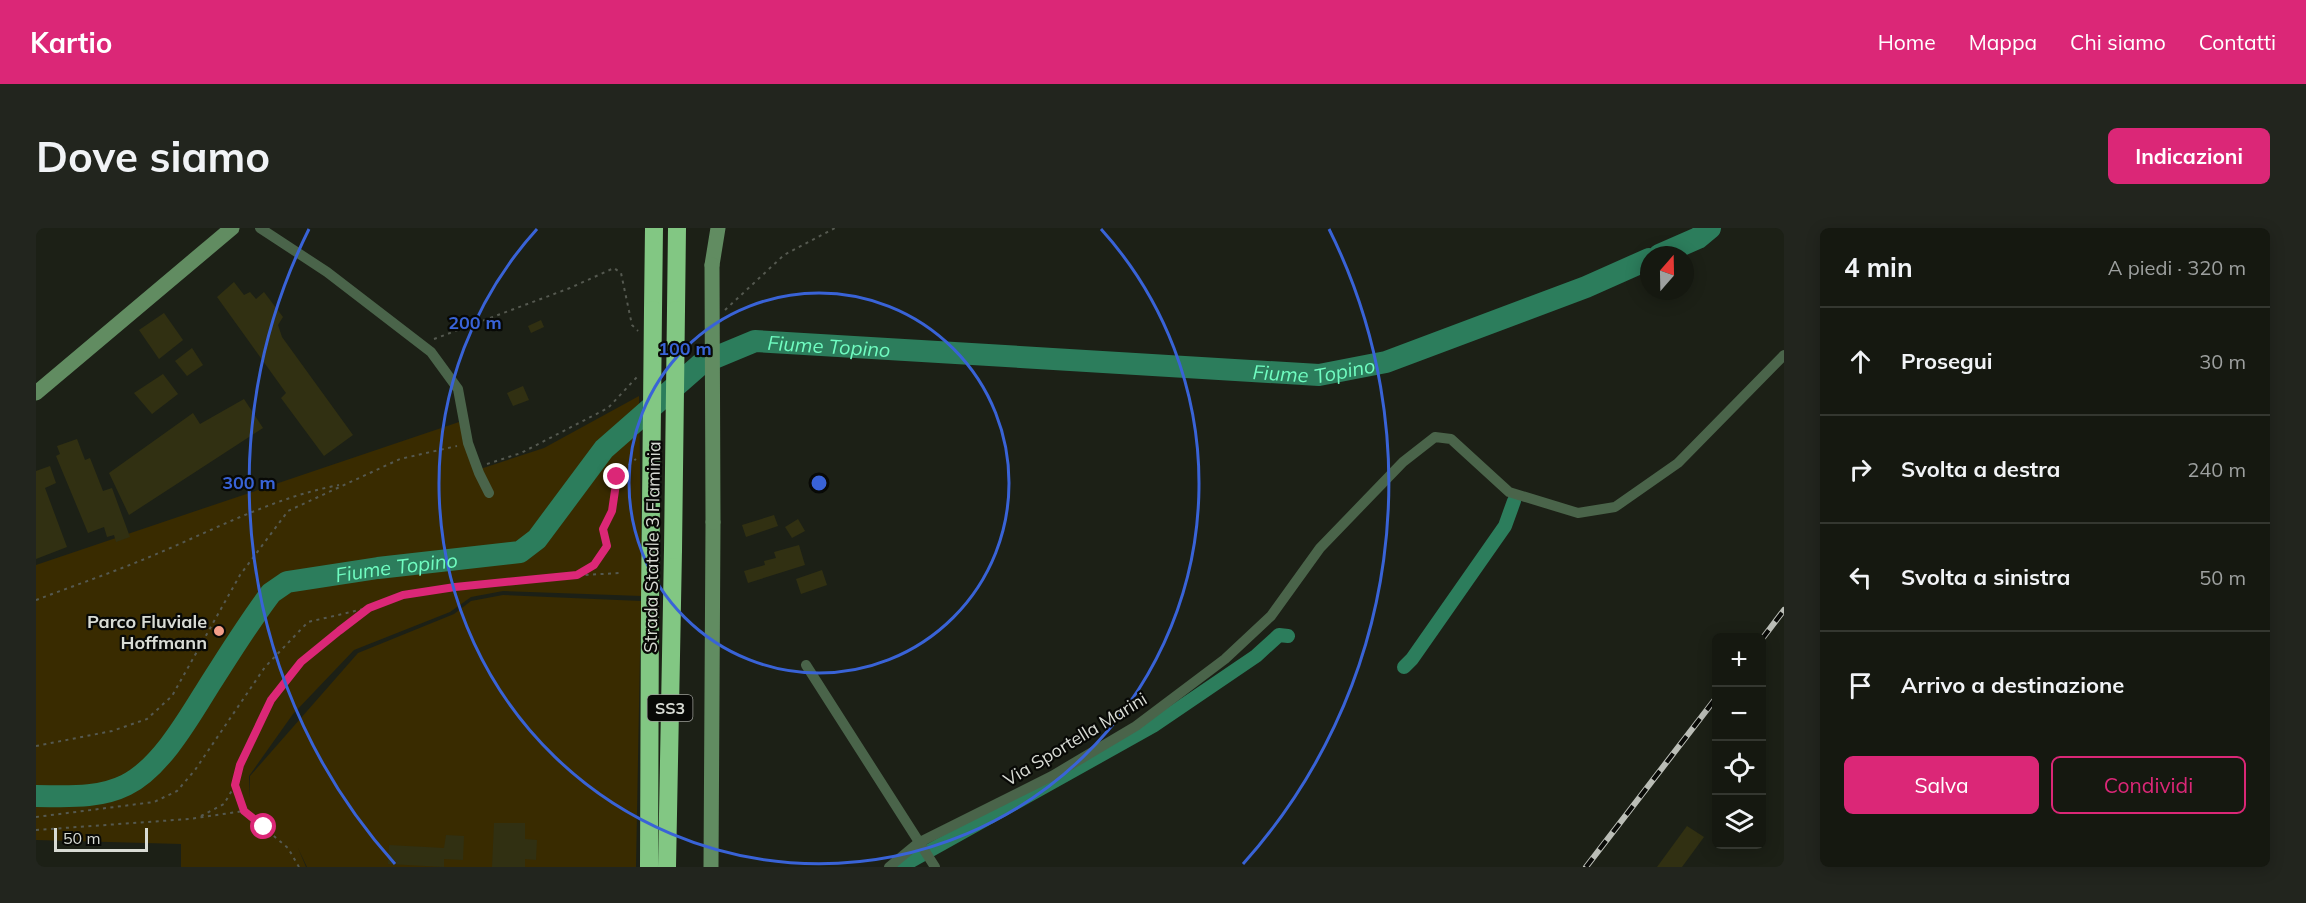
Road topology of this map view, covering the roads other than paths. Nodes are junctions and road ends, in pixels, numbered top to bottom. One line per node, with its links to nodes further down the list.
1 (232, 228): 11 (main road)
2 (260, 228): 12 (street)
3 (648, 228): 8 (highway)
4 (654, 228): 8 (highway, Strada Statale 3 Flaminia / SS3)
5 (677, 228): 9 (highway, Strada Statale 3 Flaminia / SS3)
6 (683, 228): 9 (highway)
7 (718, 228): 18 (main road, bridge)
8 (653, 301): 16 (highway, Strada Statale 3 Flaminia / SS3, bridge)
9 (676, 302): 17 (highway, Strada Statale 3 Flaminia / SS3, bridge)
10 (1784, 355): 14 (street, Via Sportella Marini)
11 (36, 393)
12 (489, 493)
13 (806, 665): 14 (street)
14 (918, 843): 15 (street); 19 (street, Via Sportella Marini)
15 (935, 866)
16 (649, 867)
17 (667, 867)
18 (711, 867)
19 (889, 867)

